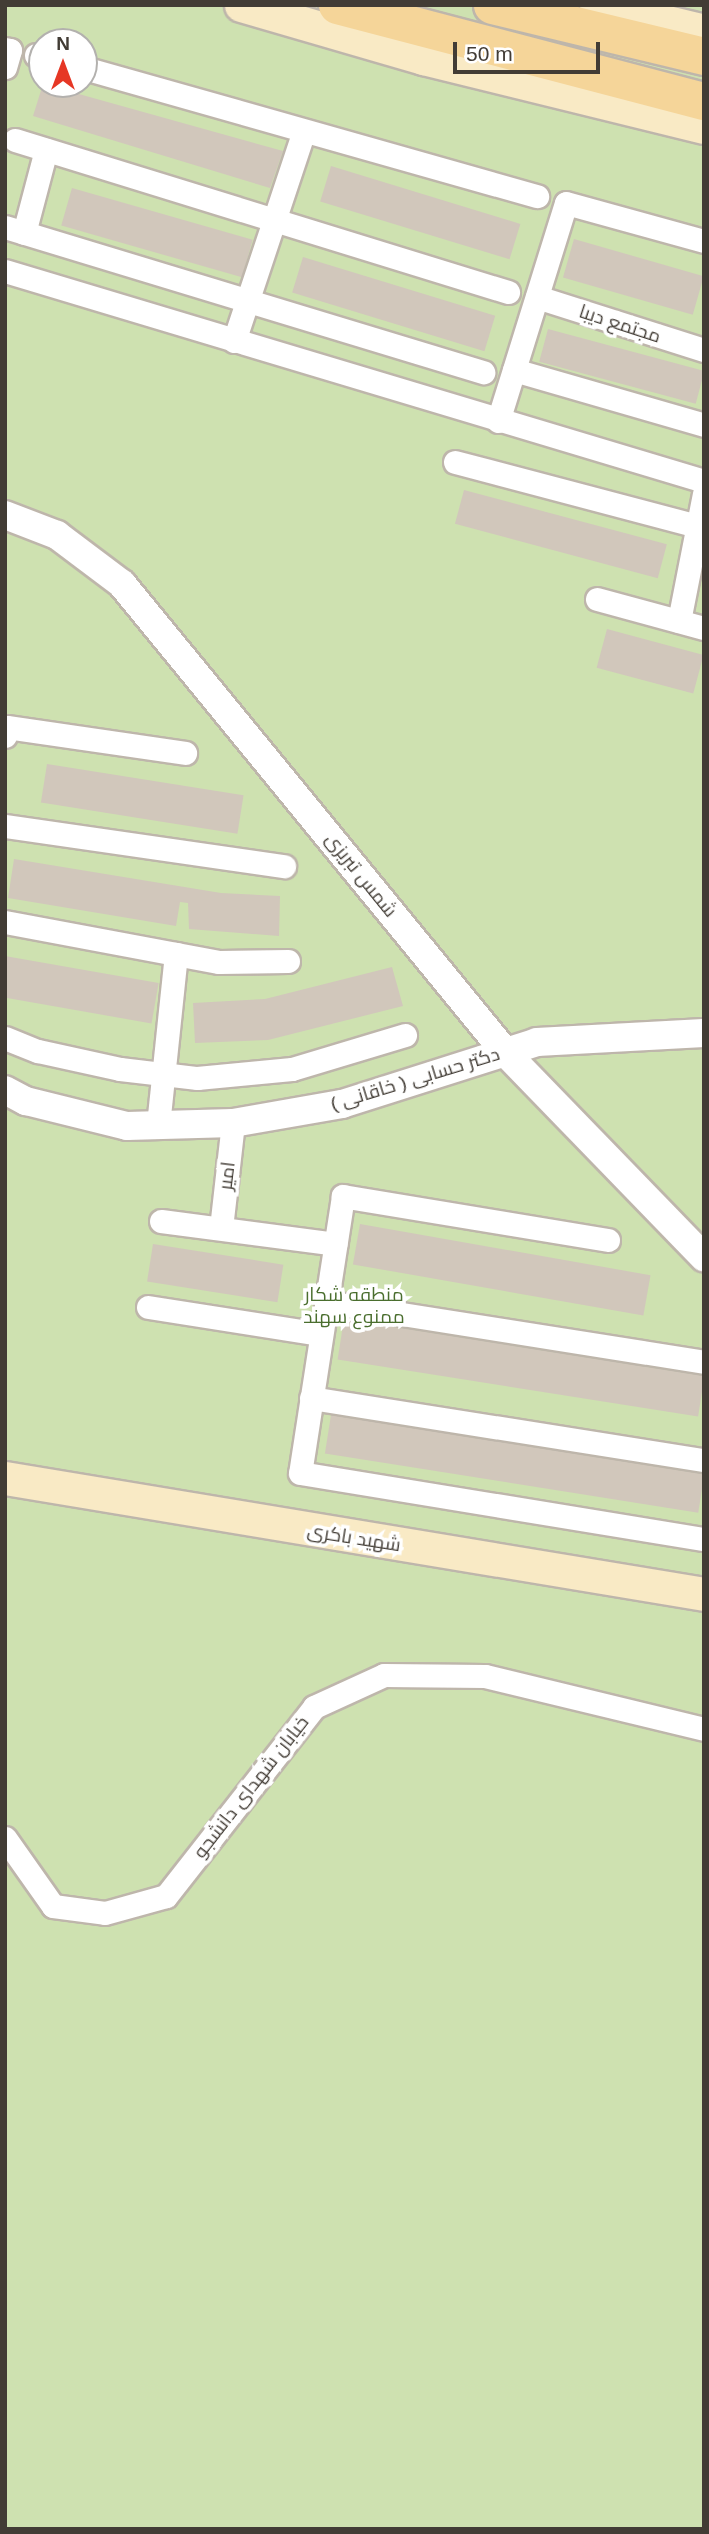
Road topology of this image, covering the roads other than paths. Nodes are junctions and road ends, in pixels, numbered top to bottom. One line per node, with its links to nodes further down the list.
1 (241, 5): 9 (main road)
2 (337, 5): 7 (main road)
3 (492, 5): 8 (main road)
4 (605, 7): 5 (main road)
5 (704, 31)
6 (5, 49): 10 (street)
7 (496, 49): 9 (main road); 12 (main road); 13 (main road)
8 (704, 56)
9 (423, 58): 12 (main road)
10 (5, 67)
11 (98, 72): 16 (street)
12 (579, 97): 14 (main road)
13 (704, 101)
14 (668, 119): 15 (main road); 18 (street)
15 (704, 127)
16 (304, 131): 20 (street); 21 (street)
17 (15, 140): 19 (street)
18 (704, 140)
19 (47, 150): 21 (street); 22 (street)
20 (537, 196)
21 (274, 220): 25 (street); 27 (street)
22 (15, 230): 27 (street)
23 (704, 241): 26 (street)
24 (5, 271): 28 (street)
25 (508, 292)
26 (537, 297): 29 (street, مجتمع دیبا); 30 (street)
27 (248, 299): 28 (street); 31 (street)
28 (234, 341): 32 (street)
29 (704, 350)
30 (514, 369): 32 (street); 33 (street)
31 (483, 372)
32 (498, 421): 35 (street)
33 (704, 425)
34 (455, 463): 40 (street)
35 (672, 471): 36 (street); 37 (street)
36 (704, 474)
37 (704, 481)
38 (704, 494): 40 (street)
39 (5, 515): 54 (street, شمس تبریزی)
40 (699, 527): 42 (street)
41 (597, 599): 42 (street)
42 (679, 621): 43 (street)
43 (704, 628)
44 (5, 736): 45 (street)
45 (185, 753)
46 (5, 826): 47 (street)
47 (284, 866)
48 (5, 922): 49 (street)
49 (176, 954): 50 (street); 55 (street)
50 (288, 961)
51 (704, 1033): 54 (street, دکتر حسابی ( خاقانی ))
52 (405, 1035): 55 (street)
53 (5, 1038): 55 (street)
54 (505, 1052): 57 (street, دکتر حسابی ( خاقانی )); 63 (street, شمس تبریزی)
55 (163, 1073): 58 (street)
56 (5, 1090): 58 (street, دکتر حسابی ( خاقانی ))
57 (233, 1123): 58 (street, دکتر حسابی ( خاقانی )); 60 (street, امیر)
58 (158, 1125)
59 (160, 1221): 60 (street)
60 (221, 1228): 62 (street)
61 (608, 1240): 62 (street)
62 (335, 1244): 64 (street)
63 (704, 1257)
64 (326, 1302): 66 (street); 67 (street)
65 (148, 1307): 66 (street)
66 (321, 1334): 68 (street)
67 (704, 1362)
68 (311, 1398): 69 (street); 71 (street)
69 (704, 1460)
70 (5, 1478): 72 (main road, شهید باکری)
71 (704, 1539)
72 (704, 1594)
73 (704, 1729): 74 (street, خیابان شهدای دانشجو)
74 (5, 1838)

